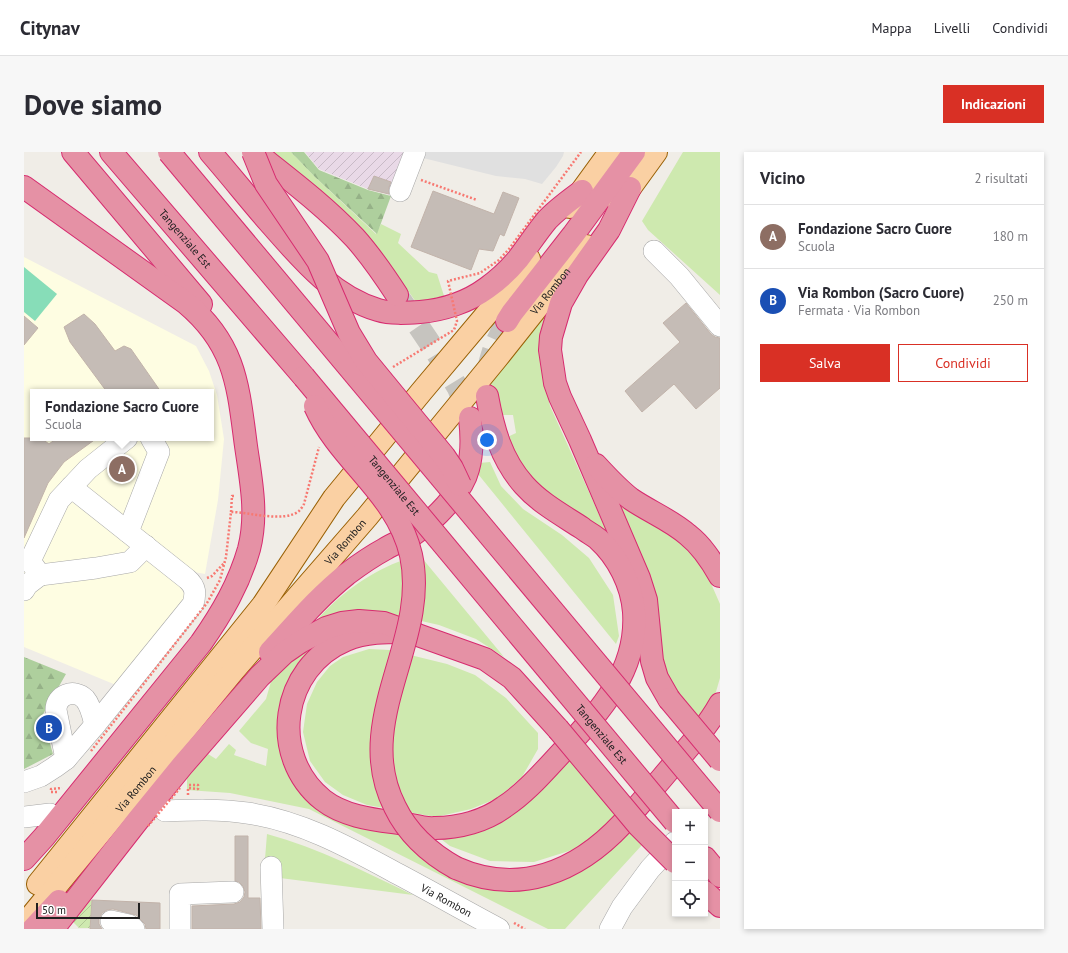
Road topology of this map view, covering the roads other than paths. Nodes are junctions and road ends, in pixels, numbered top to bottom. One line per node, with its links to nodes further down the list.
1 (73, 152): 24 (highway)
2 (111, 152): 18 (highway, Tangenziale Est)
3 (169, 152): 26 (highway, bridge)
4 (210, 152): 13 (highway)
5 (254, 152): 15 (highway); 26 (highway, bridge)
6 (415, 152): 10 (street)
7 (610, 152): 13 (main road, Via Rombon)
8 (634, 152): 16 (highway)
9 (656, 152): 12 (main road, Via Rombon)
10 (403, 183)
11 (24, 187): 24 (highway)
12 (630, 188): 21 (highway); 60 (main road, Via Rombon)
13 (582, 191): 57 (main road, Via Rombon)
14 (654, 251): 17 (street)
15 (397, 295)
16 (507, 321)
17 (720, 326)
18 (304, 377): 33 (highway, bridge); 46 (highway, Tangenziale Est, bridge)
19 (487, 396): 32 (highway)
20 (470, 418): 37 (highway)
21 (580, 440): 30 (highway); 36 (highway, bridge)
22 (123, 441): 25 (street)
23 (153, 441): 27 (street)
24 (252, 478): 39 (highway)
25 (71, 486): 27 (street); 29 (street)
26 (469, 510): 43 (highway, bridge)
27 (128, 532): 28 (street)
28 (146, 546): 29 (street); 34 (street)
29 (40, 575): 31 (street)
30 (720, 576)
31 (24, 590)
32 (413, 632): 37 (highway); 50 (highway, bridge)
33 (720, 704)
34 (95, 725): 35 (street); 35 (street)
35 (66, 759): 38 (street)
36 (720, 760)
37 (184, 776): 47 (highway)
38 (24, 782)
39 (88, 783): 49 (highway); 54 (main road)
40 (720, 796): 41 (street)
41 (707, 809)
42 (165, 811): 66 (street, Via Rombon)
43 (720, 811)
44 (50, 814): 45 (street)
45 (24, 817)
46 (672, 818)
47 (143, 823): 61 (highway); 62 (highway)
48 (672, 845): 67 (street)
49 (24, 859)
50 (672, 859)
51 (708, 862): 53 (highway)
52 (271, 867): 65 (street)
53 (720, 876)
54 (24, 880)
55 (233, 892): 64 (street)
56 (708, 895): 58 (highway)
57 (24, 901)
58 (720, 906)
59 (112, 921): 63 (street)
60 (24, 925)
61 (33, 929)
62 (53, 929)
63 (134, 929)
64 (180, 929)
65 (273, 929)
66 (499, 929)
67 (610, 929)

